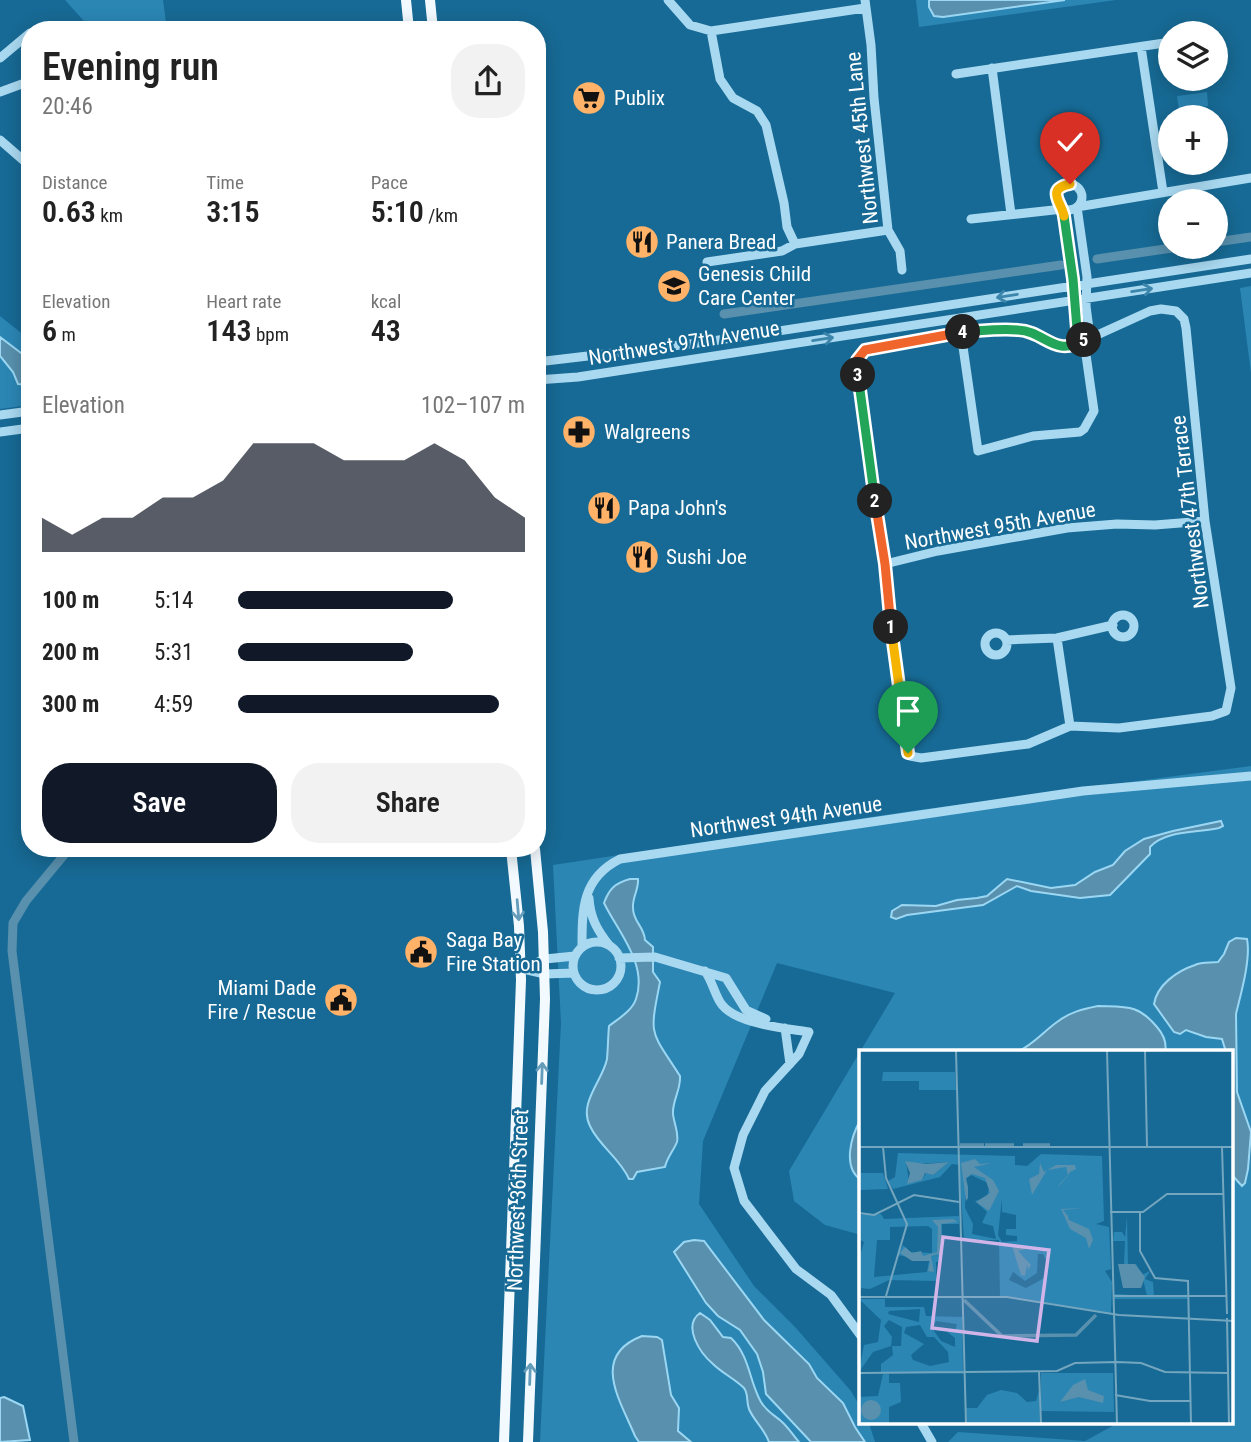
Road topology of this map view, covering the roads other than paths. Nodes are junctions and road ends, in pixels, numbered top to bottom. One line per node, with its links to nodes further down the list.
1 (406, 0): 5 (main road)
2 (430, 0): 6 (main road)
3 (668, 0): 7 (street)
4 (865, 4): 7 (street); 26 (street, Northwest 45th Lane)
5 (408, 21)
6 (432, 21)
7 (711, 31): 27 (street)
8 (21, 40): 11 (street)
9 (1158, 45): 10 (street)
10 (1141, 47): 12 (street); 19 (street)
11 (0, 58)
12 (992, 68): 13 (street); 24 (street)
13 (956, 74)
14 (21, 84): 15 (street)
15 (0, 92)
16 (0, 139): 17 (street)
17 (21, 158)
18 (1251, 178): 20 (street)
19 (1163, 189)
20 (1182, 189)
21 (1158, 193): 22 (street)
22 (1077, 207): 23 (street); 23 (street); 32 (street)
23 (1063, 209): 24 (street); 33 (street)
24 (1011, 214): 25 (street)
25 (971, 219)
26 (888, 230): 27 (street); 30 (street, Northwest 45th Lane)
27 (795, 244): 29 (street)
28 (1251, 259): 32 (street, Northwest 97th Avenue)
29 (707, 262)
30 (902, 270)
31 (1251, 273): 34 (street, Northwest 97th Avenue, one-way to 31)
32 (1087, 283): 33 (street, Northwest 97th Avenue); 34 (street)
33 (1074, 285): 35 (street); 38 (street, Northwest 97th Avenue, one-way to 38)
34 (1086, 299): 35 (street, Northwest 97th Avenue); 37 (street)
35 (1075, 301): 37 (street); 39 (street, Northwest 97th Avenue, one-way to 35)
36 (961, 332): 37 (street); 37 (street); 45 (street)
37 (1084, 341): 44 (street, Northwest 47th Terrace)
38 (546, 361)
39 (546, 379)
40 (21, 412): 41 (street)
41 (0, 415)
42 (21, 428): 43 (street)
43 (0, 432)
44 (1205, 521): 45 (street, Northwest 95th Avenue); 49 (street, Northwest 47th Terrace)
45 (885, 564): 49 (street)
46 (1112, 625): 47 (street)
47 (1057, 638): 48 (street); 49 (street)
48 (1006, 640)
49 (1070, 726)
50 (1251, 776): 53 (street, Northwest 94th Avenue)
51 (512, 857): 59 (main road, Northwest 36th Street, one-way to 59)
52 (536, 857): 58 (main road, Northwest 36th Street)
53 (589, 889): 54 (street); 55 (street)
54 (609, 945): 55 (street); 57 (street)
55 (582, 947): 56 (street)
56 (575, 956): 58 (street); 61 (street)
57 (624, 958): 60 (street); 61 (street)
58 (545, 959): 59 (street); 62 (main road, Northwest 36th Street)
59 (521, 969): 62 (street); 65 (main road, Northwest 36th Street)
60 (705, 971): 63 (street); 63 (street)
61 (574, 973): 62 (street)
62 (545, 974): 66 (main road, Northwest 36th Street, one-way to 62)
63 (785, 1028): 64 (street); 64 (street)
64 (790, 1064): 69 (street)
65 (513, 1211): 66 (main road); 67 (main road, Northwest 36th Street)
66 (537, 1213): 68 (main road, Northwest 36th Street)
67 (509, 1322): 68 (main road); 71 (main road, Northwest 36th Street)
68 (532, 1324): 72 (main road, Northwest 36th Street, one-way to 68)
69 (859, 1333)
70 (922, 1424): 73 (street)
71 (504, 1442)
72 (528, 1442)
73 (932, 1442)

